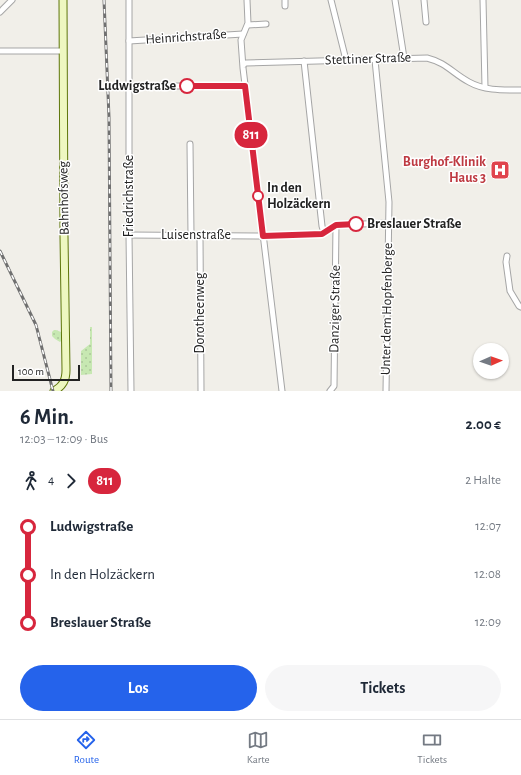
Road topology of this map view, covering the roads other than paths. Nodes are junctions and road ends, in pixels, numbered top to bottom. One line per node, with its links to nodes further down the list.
1 (12, 0): 11 (street)
2 (63, 0): 18 (street, Bahnhofsweg)
3 (129, 0): 16 (street, Friedrichstraße)
4 (247, 0): 14 (street)
5 (286, 0): 10 (street)
6 (331, 0): 20 (street)
7 (395, 0): 19 (street)
8 (424, 0): 12 (street)
9 (482, 0): 26 (street)
10 (285, 6)
11 (0, 12)
12 (426, 22)
13 (266, 24): 14 (street)
14 (248, 25): 15 (street)
15 (243, 34): 16 (street, Heinrichstraße); 23 (street)
16 (129, 41): 24 (street, Friedrichstraße)
17 (0, 51): 18 (street)
18 (62, 51): 38 (street, Bahnhofsweg)
19 (404, 58): 21 (street, Stettiner Straße); 26 (street, Stettiner Straße)
20 (346, 60): 21 (street, Stettiner Straße); 22 (street, Stettiner Straße)
21 (375, 60): 29 (street, Unter dem Hopfenberge)
22 (304, 61): 23 (street, Stettiner Straße); 31 (street)
23 (244, 64): 25 (street)
24 (129, 86): 25 (street); 32 (street, Friedrichstraße)
25 (245, 86): 35 (street)
26 (484, 88): 27 (street, Stettiner Straße)
27 (521, 90)
28 (190, 144): 33 (street)
29 (389, 224): 30 (street); 43 (street, Unter dem Hopfenberge)
30 (336, 225): 31 (street); 42 (street, Danziger Straße)
31 (324, 233): 35 (street)
32 (129, 235): 33 (street, Luisenstraße); 39 (street, Friedrichstraße)
33 (191, 235): 34 (street, Luisenstraße)
34 (200, 236): 35 (street, Luisenstraße); 40 (street, Dorotheenweg)
35 (263, 236): 41 (street)
36 (507, 256): 37 (street)
37 (521, 307)
38 (54, 391)
39 (131, 391)
40 (201, 391)
41 (282, 391)
42 (330, 391)
43 (386, 391)

